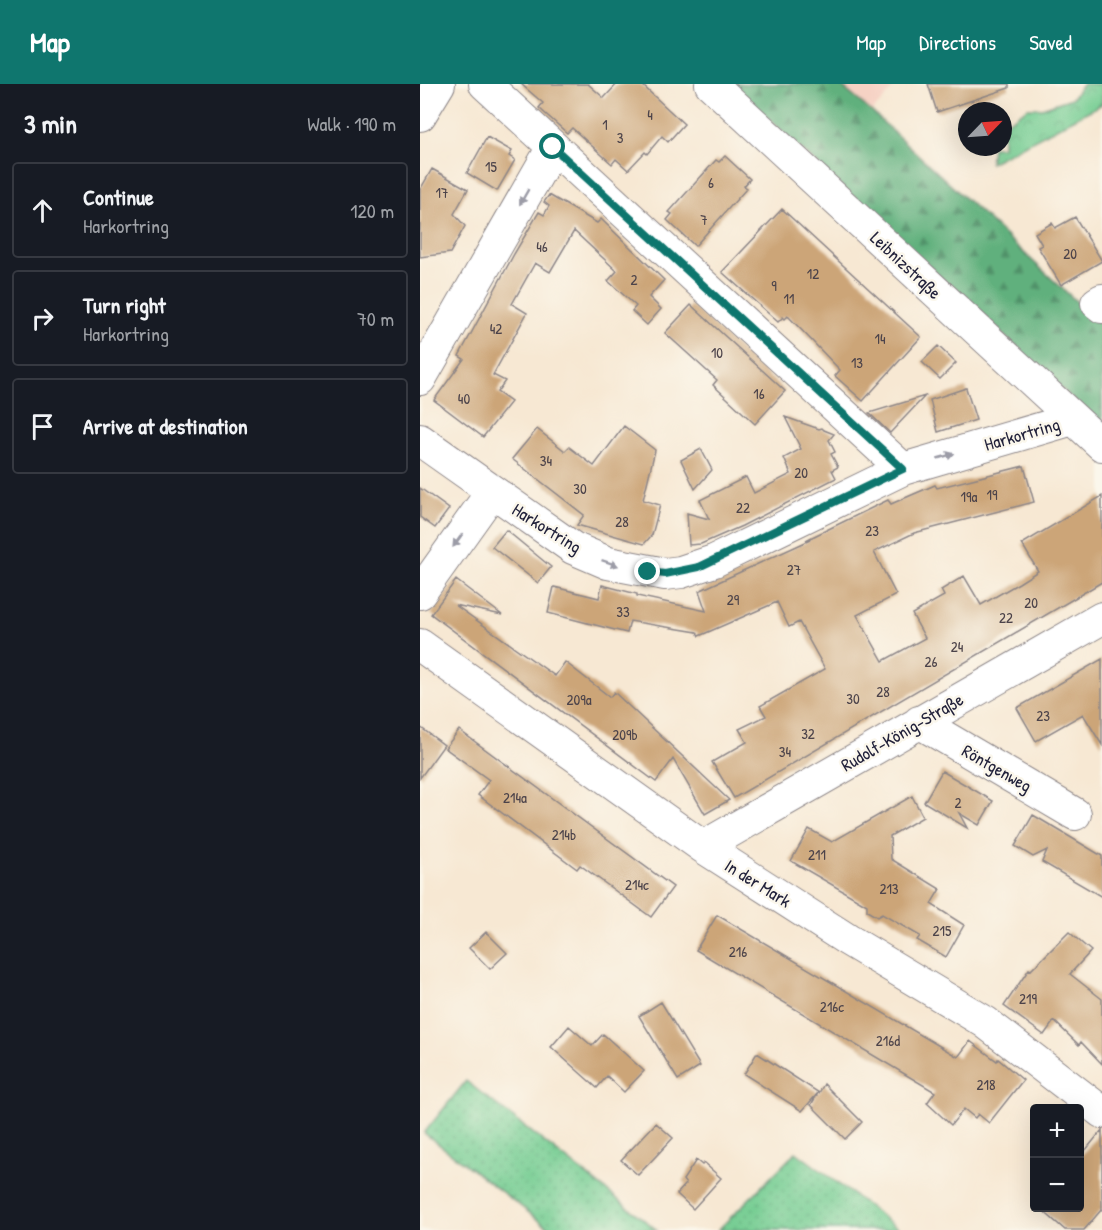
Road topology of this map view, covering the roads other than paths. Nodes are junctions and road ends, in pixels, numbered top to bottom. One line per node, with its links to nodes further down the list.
1 (439, 84): 4 (street)
2 (485, 84): 5 (street)
3 (711, 84): 9 (street, Leibnizstraße)
4 (420, 115)
5 (553, 147): 8 (street, one-way to 8); 12 (street)
6 (1102, 300): 7 (street)
7 (1102, 307)
8 (420, 380)
9 (1073, 419): 11 (street, Leibnizstraße); 12 (street, Harkortring, one-way to 9)
10 (420, 440): 13 (street, Harkortring)
11 (1102, 445)
12 (903, 469): 13 (street, Harkortring, one-way to 12)
13 (492, 492): 14 (street, Harkortring, one-way to 14)
14 (420, 593)
15 (1102, 618): 17 (street, Rudolf-König-Straße)
16 (420, 645): 19 (street, In der Mark)
17 (919, 722): 18 (street, Röntgenweg); 19 (street, Rudolf-König-Straße)
18 (1075, 814)
19 (703, 847): 20 (street, In der Mark)
20 (1102, 1112)

